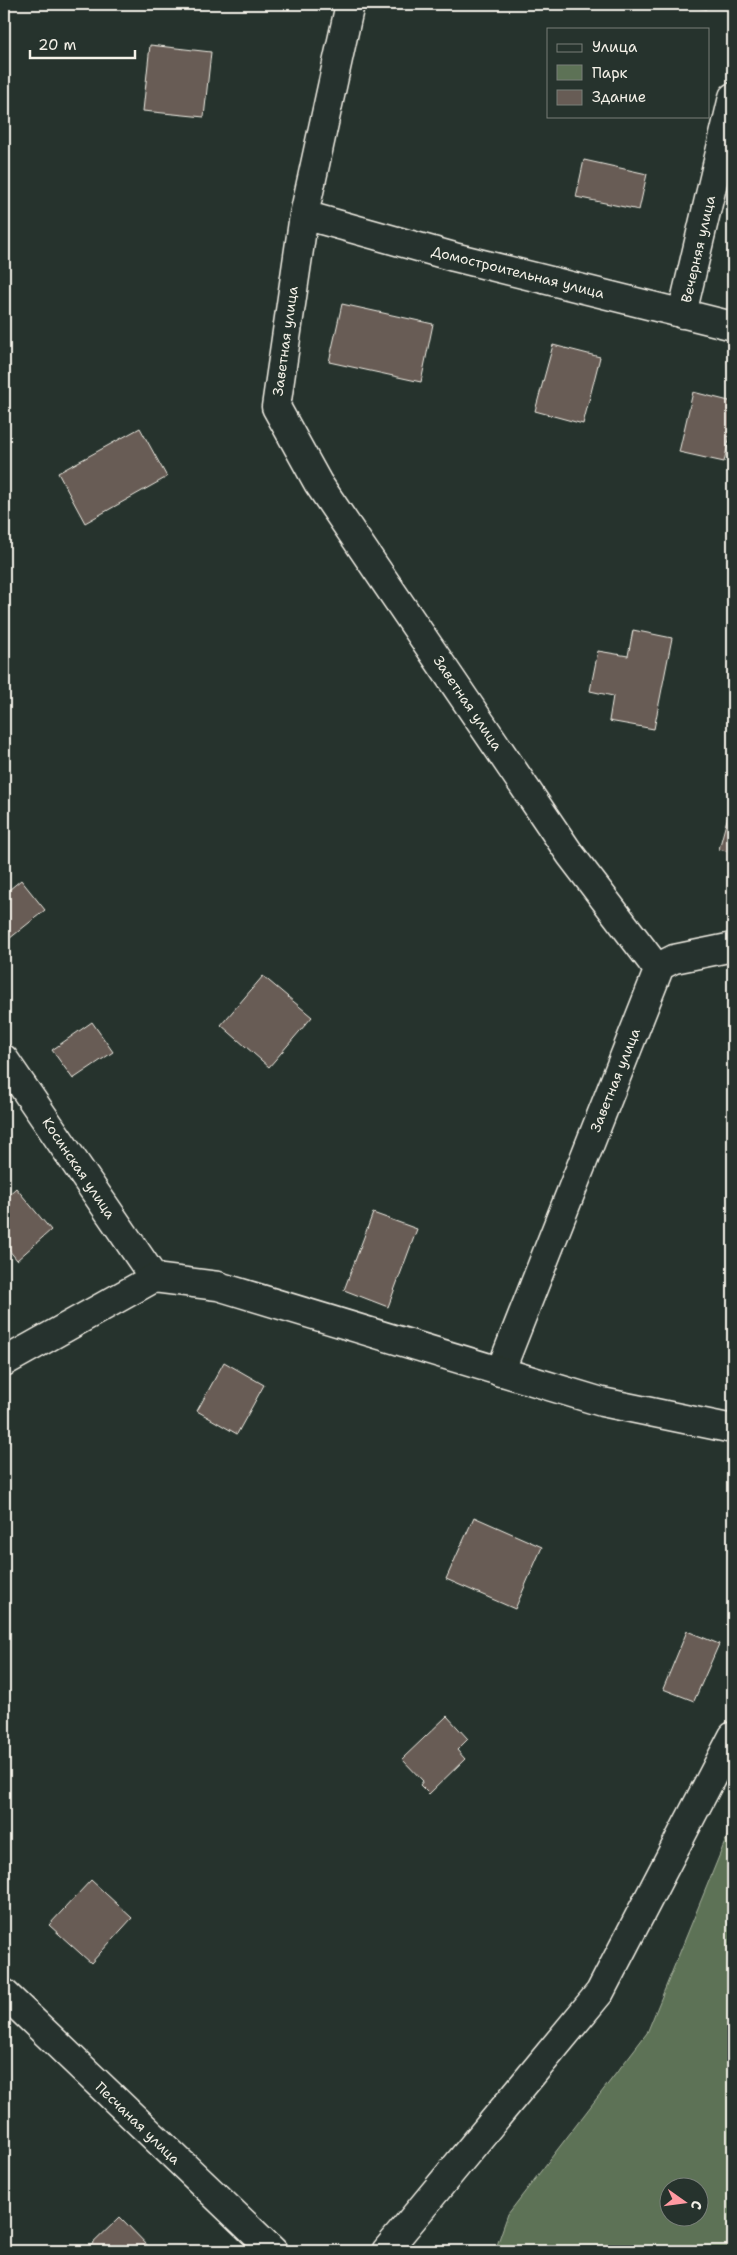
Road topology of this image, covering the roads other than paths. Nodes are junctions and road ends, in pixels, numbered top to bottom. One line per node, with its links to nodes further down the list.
1 (350, 4): 3 (street, Заветная улица)
2 (733, 98): 4 (street, Вечерняя улица)
3 (304, 215): 4 (street, Домостроительная улица); 7 (street, Заветная улица)
4 (682, 314): 5 (street, Домостроительная улица)
5 (733, 326)
6 (733, 947): 7 (street)
7 (660, 966): 11 (street, Заветная улица)
8 (4, 1059): 9 (street, Косинская улица)
9 (154, 1278): 10 (street); 11 (street)
10 (4, 1362)
11 (500, 1372): 12 (street)
12 (733, 1429)
13 (733, 1736): 16 (street)
14 (4, 1993): 15 (street, Песчаная улица)
15 (273, 2251)
16 (386, 2251)

